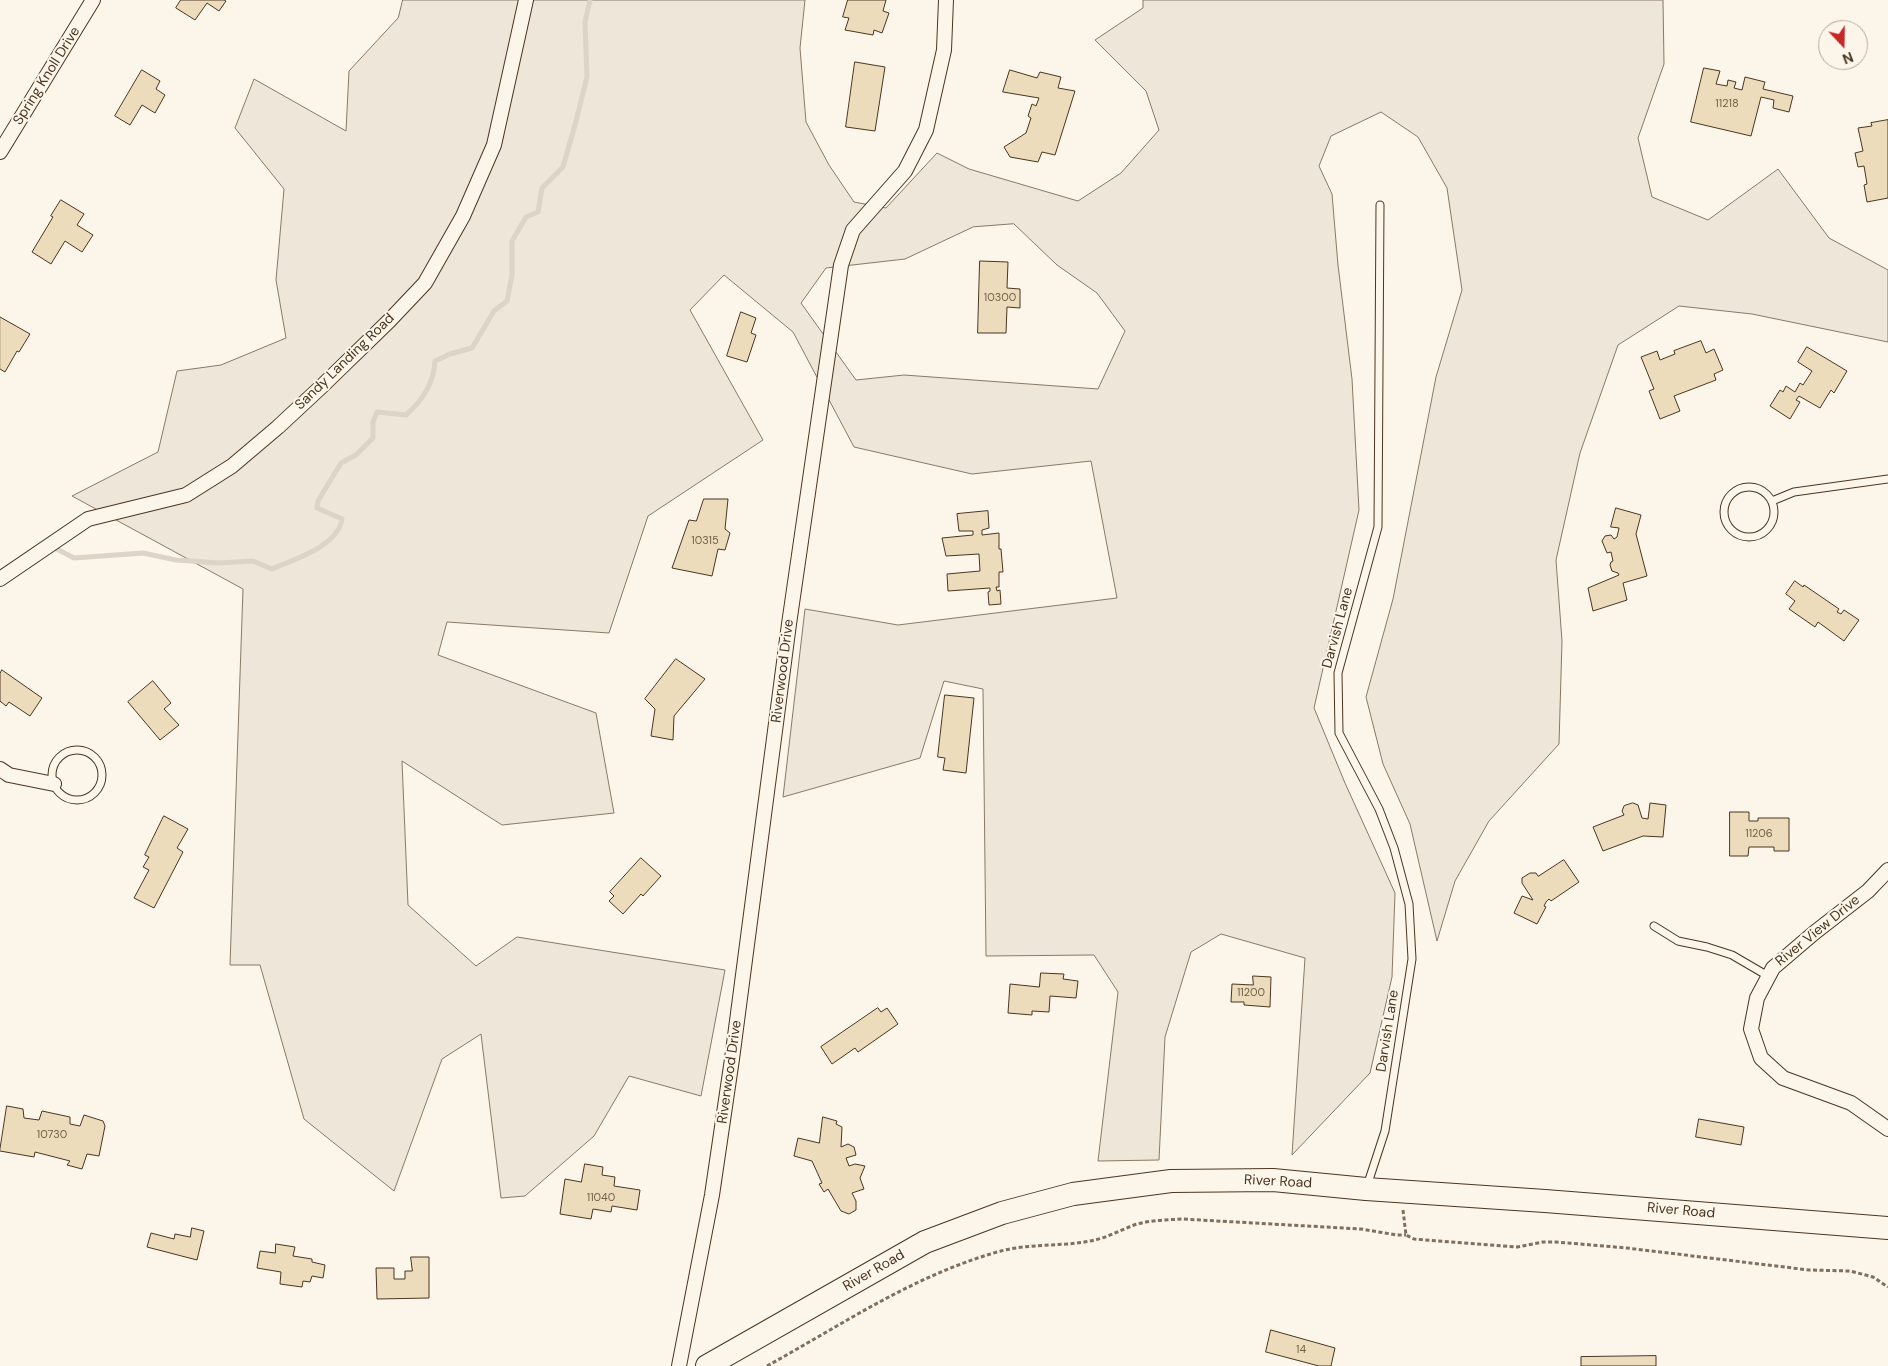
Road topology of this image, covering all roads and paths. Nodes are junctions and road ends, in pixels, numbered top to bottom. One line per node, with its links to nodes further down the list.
1 (93, 0): 4 (street, Spring Knoll Drive)
2 (526, 0): 8 (street, Sandy Landing Road)
3 (946, 0): 20 (street, Riverwood Drive)
4 (0, 152)
5 (1380, 205): 15 (lane, Darvish Lane)
6 (1888, 479): 7 (lane)
7 (1772, 501): 7 (lane)
8 (0, 579)
9 (0, 769): 10 (street)
10 (54, 784): 10 (lane)
11 (1888, 870): 13 (street, River View Drive)
12 (1654, 926): 13 (lane)
13 (1768, 976): 14 (street, River View Drive)
14 (1888, 1129)
15 (1366, 1189): 16 (main road, River Road); 21 (main road, River Road)
16 (1404, 1192): 17 (main road, River Road); 18 (path)
17 (1888, 1228)
18 (1406, 1235): 19 (path); 22 (path)
19 (1888, 1287)
20 (679, 1366)
21 (707, 1366)
22 (767, 1366)

